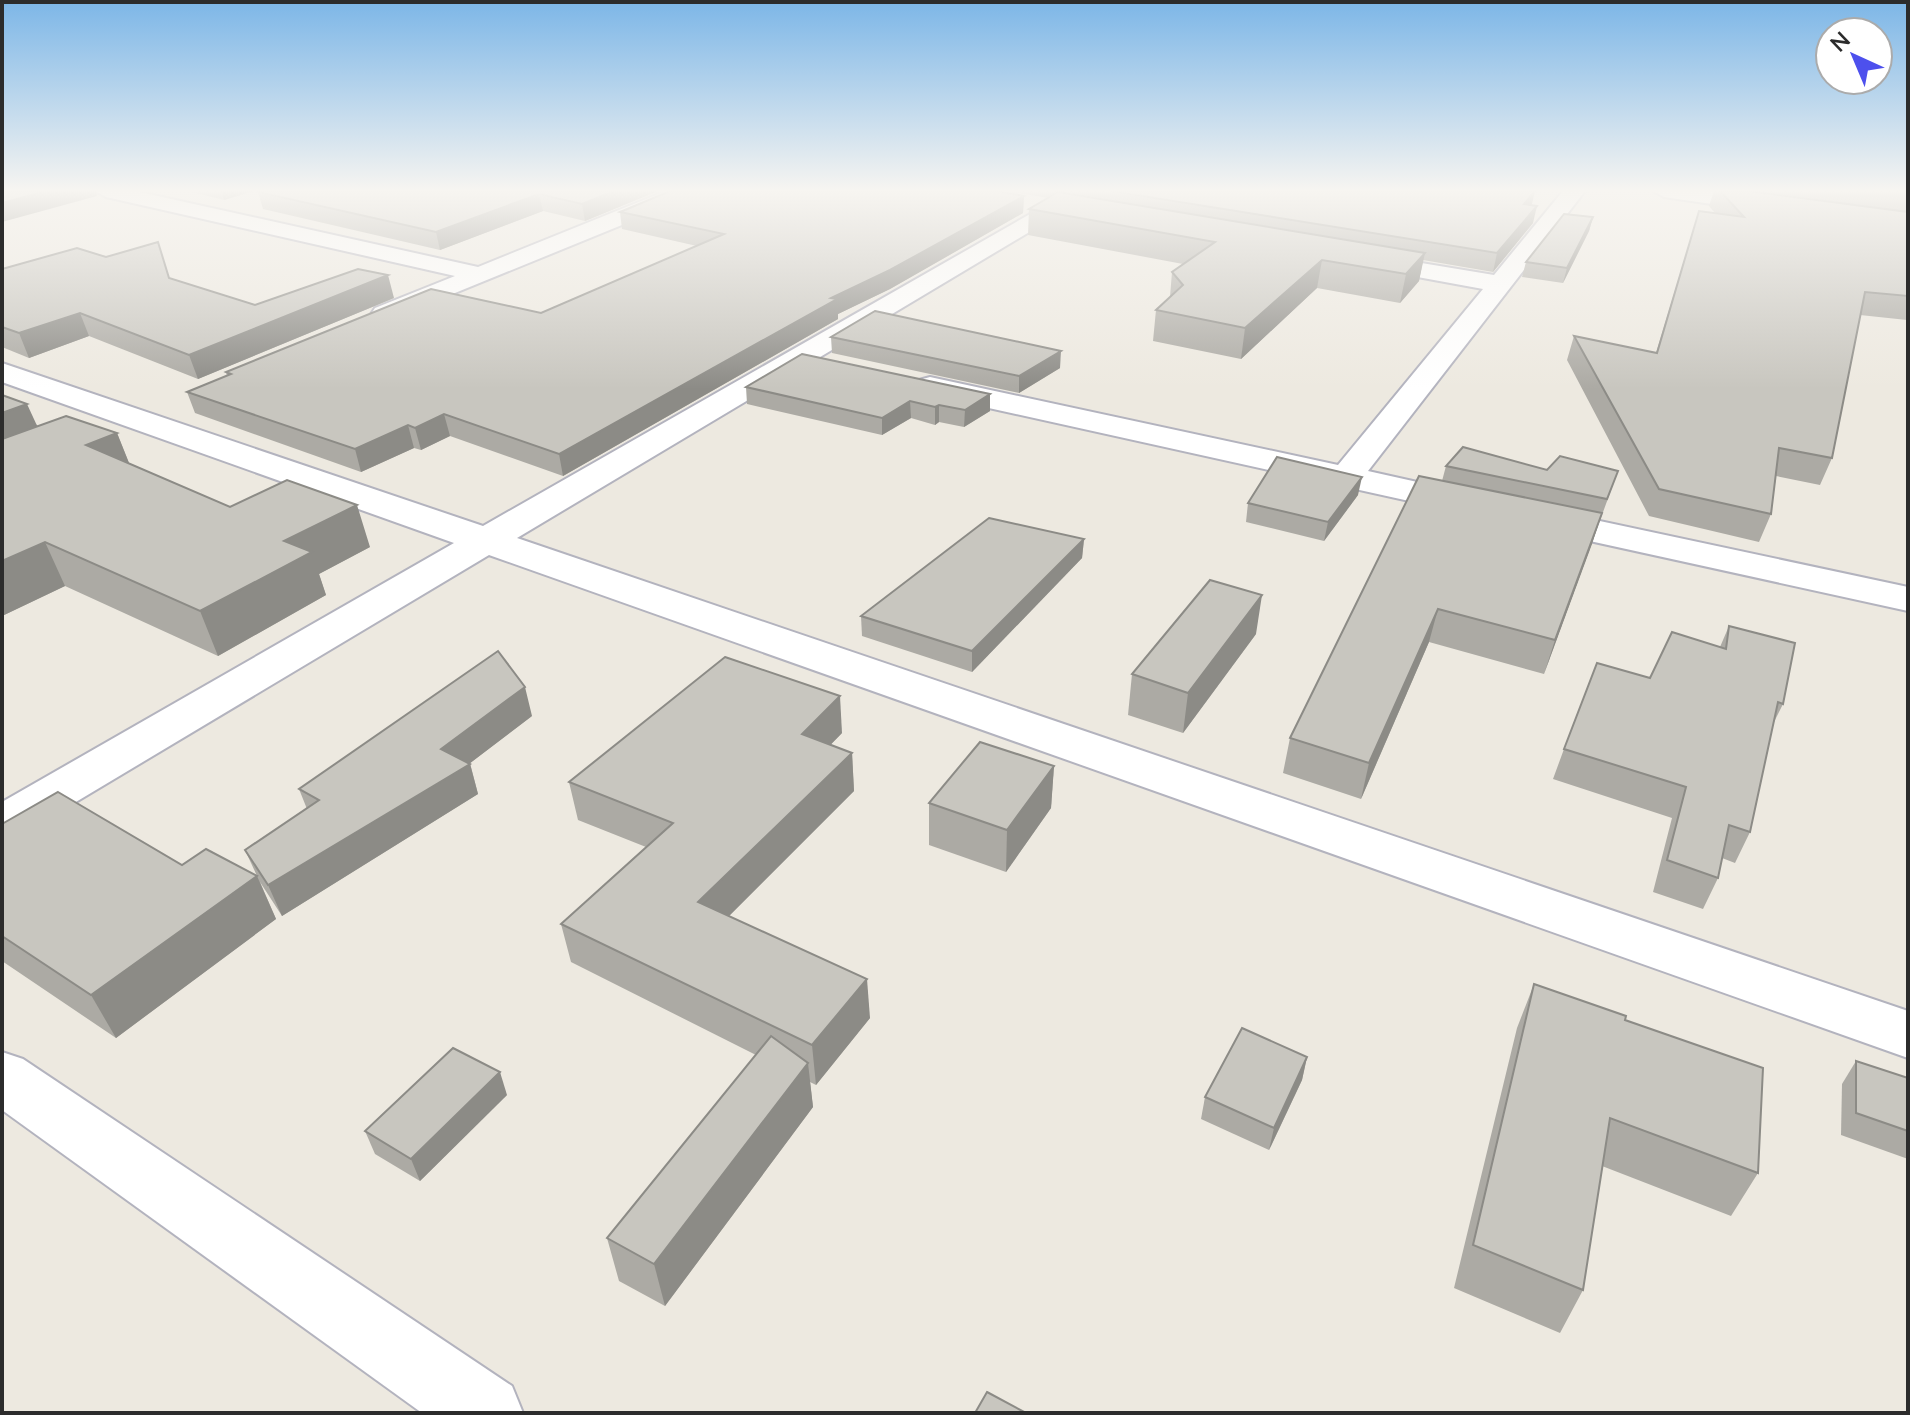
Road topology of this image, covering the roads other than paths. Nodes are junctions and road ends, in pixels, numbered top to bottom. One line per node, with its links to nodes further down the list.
1 (403, 257): 6 (street)
2 (520, 257): 6 (street)
3 (966, 257): 9 (street)
4 (1343, 257): 7 (street)
5 (1521, 257): 7 (street)
6 (478, 274): 8 (street)
7 (1500, 284): 16 (street)
8 (365, 322)
9 (798, 357): 10 (street); 17 (street)
10 (844, 367)
11 (2, 372): 14 (street)
12 (905, 381): 16 (street)
13 (182, 401): 14 (street)
14 (139, 420): 15 (street); 17 (street)
15 (98, 436)
16 (1346, 477): 18 (street)
17 (487, 540): 19 (street); 20 (street)
18 (1908, 599)
19 (2, 824)
20 (1908, 1035)
21 (2, 1077): 22 (street)
22 (485, 1413)

